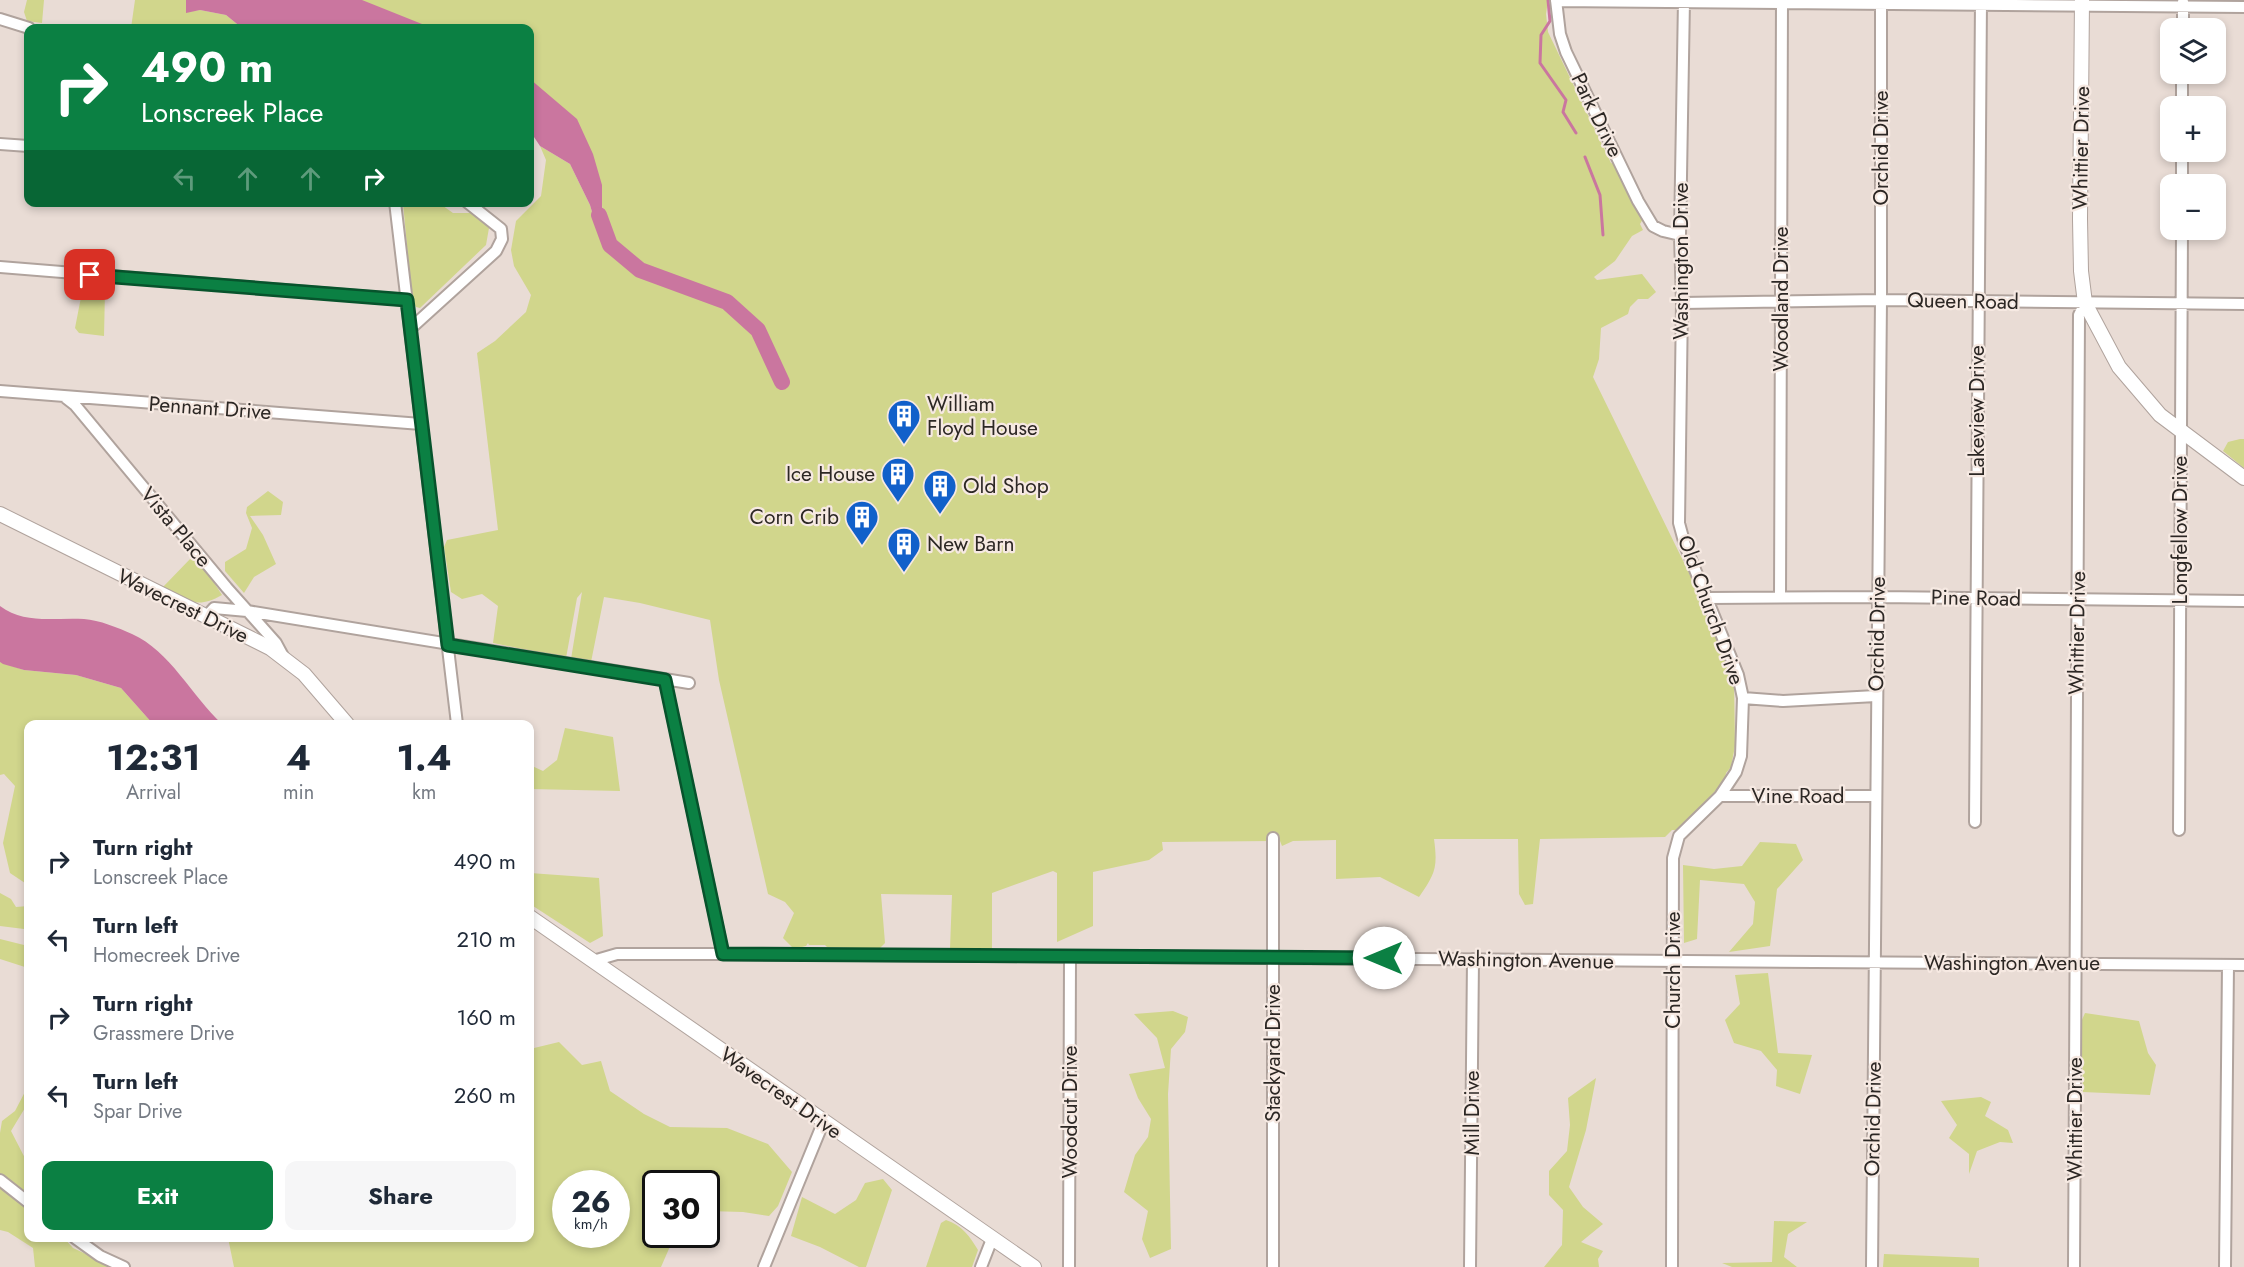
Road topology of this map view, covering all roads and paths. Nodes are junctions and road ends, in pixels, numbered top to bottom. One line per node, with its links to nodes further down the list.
1 (1556, 1): 2 (street); 15 (street, Park Drive)
2 (1684, 1): 3 (street); 15 (street, Washington Drive)
3 (1782, 2): 4 (street); 19 (street, Woodland Drive)
4 (1881, 2): 5 (street); 20 (street, Orchid Drive)
5 (1981, 3): 6 (street); 21 (street, Lakeview Drive)
6 (2082, 3): 7 (street); 23 (street, Whittier Drive)
7 (2183, 3): 8 (street)
8 (2244, 7)
9 (0, 19): 10 (street)
10 (24, 26)
11 (0, 144): 12 (street)
12 (24, 146)
13 (396, 207): 18 (street)
14 (473, 207): 26 (street)
15 (1680, 235): 22 (street, Washington Drive)
16 (2181, 240): 24 (street, Longfellow Drive)
17 (0, 267): 18 (street)
18 (407, 300): 26 (street)
19 (1782, 300): 20 (street, Queen Road); 22 (street, Queen Road); 34 (street, Woodland Drive)
20 (1881, 300): 21 (street, Queen Road); 35 (street, Orchid Drive)
21 (1978, 302): 23 (street, Queen Road); 37 (street, Lakeview Drive)
22 (1682, 303): 33 (street, Washington Drive)
23 (2085, 303): 24 (street, Queen Road); 30 (street); 39 (street, Whittier Drive)
24 (2181, 304): 25 (street, Queen Road); 30 (street, Longfellow Drive)
25 (2244, 304)
26 (410, 329): 29 (street)
27 (0, 391): 28 (street, Pennant Drive)
28 (65, 397): 29 (street, Pennant Drive); 41 (street, Vista Place)
29 (421, 424): 43 (street)
30 (2180, 432): 31 (street); 38 (street, Longfellow Drive)
31 (2244, 478)
32 (0, 514): 42 (street, Wavecrest Drive)
33 (1679, 523): 36 (street, Old Church Drive)
34 (1780, 597): 35 (street, Pine Road); 36 (street, Pine Road)
35 (1878, 597): 37 (street, Pine Road); 47 (street, Orchid Drive)
36 (1708, 598): 48 (street, Old Church Drive)
37 (1976, 598): 39 (street, Pine Road); 53 (street, Lakeview Drive)
38 (2181, 598): 39 (street, Pine Road); 40 (street, Pine Road); 54 (street, Longfellow Drive)
39 (2079, 599): 64 (street, Whittier Drive)
40 (2244, 601)
41 (247, 611): 42 (street); 43 (street); 44 (street, Vista Place)
42 (206, 617): 44 (street, Wavecrest Drive)
43 (448, 645): 45 (street); 50 (street)
44 (285, 659): 49 (street, Wavecrest Drive)
45 (665, 680): 46 (street); 57 (street)
46 (689, 683)
47 (1876, 696): 48 (street); 52 (street, Orchid Drive)
48 (1743, 698): 51 (street, Church Drive)
49 (343, 720)
50 (457, 720)
51 (1720, 796): 52 (street, Vine Road); 62 (street, Church Drive)
52 (1876, 796): 63 (street, Orchid Drive)
53 (1975, 822)
54 (2179, 830)
55 (1273, 838): 59 (street, Stackyard Drive)
56 (534, 920): 61 (street, Wavecrest Drive)
57 (723, 954): 58 (street, Washington Avenue); 61 (street, Washington Avenue)
58 (1070, 957): 59 (street, Washington Avenue); 76 (street, Woodcut Drive)
59 (1274, 958): 60 (street, Washington Avenue); 77 (street, Stackyard Drive)
60 (1473, 959): 62 (street, Washington Avenue); 78 (street, Mill Drive)
61 (593, 961): 67 (street, Wavecrest Drive)
62 (1673, 961): 63 (street, Washington Avenue); 79 (street, Church Drive)
63 (1874, 962): 64 (street, Washington Avenue); 80 (street, Orchid Drive)
64 (2076, 963): 65 (street, Washington Avenue); 81 (street, Whittier Drive)
65 (2228, 965): 66 (street, Washington Avenue); 82 (street)
66 (2244, 965)
67 (823, 1123): 70 (street, Wavecrest Drive); 73 (street)
68 (0, 1180): 69 (street)
69 (24, 1199)
70 (992, 1239): 74 (street); 75 (street, Wavecrest Drive)
71 (81, 1242): 72 (street)
72 (124, 1267)
73 (764, 1267)
74 (981, 1267)
75 (1034, 1267)
76 (1070, 1267)
77 (1273, 1267)
78 (1470, 1267)
79 (1672, 1267)
80 (1872, 1267)
81 (2074, 1267)
82 (2225, 1267)

